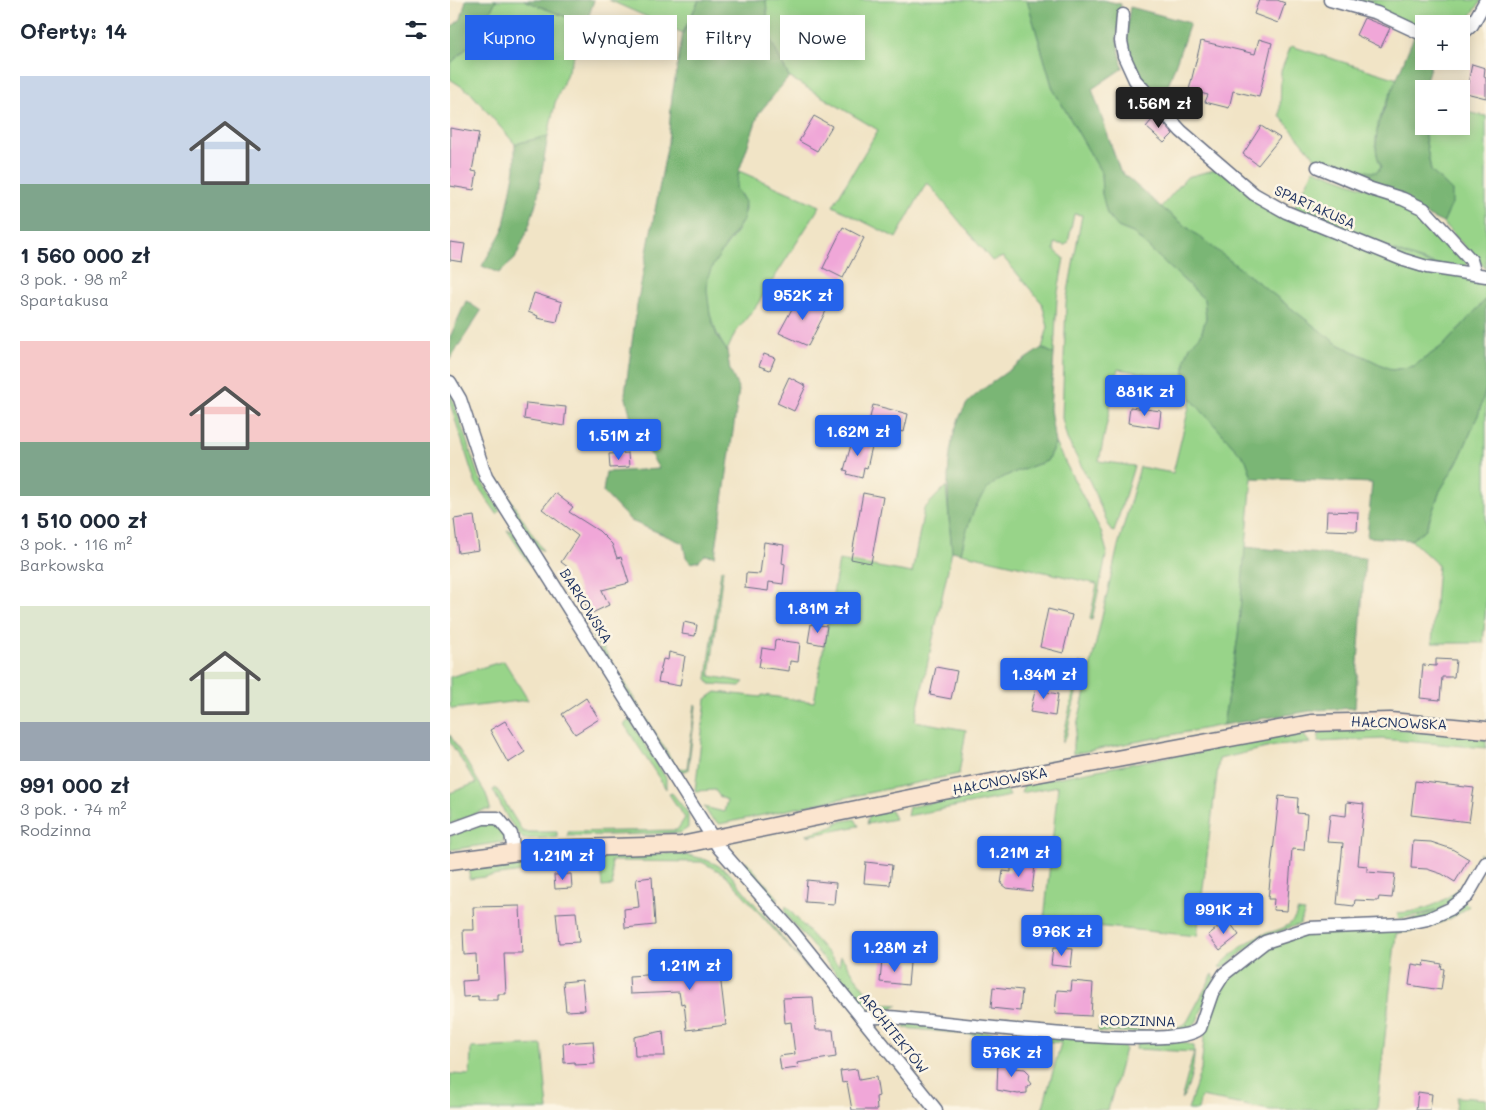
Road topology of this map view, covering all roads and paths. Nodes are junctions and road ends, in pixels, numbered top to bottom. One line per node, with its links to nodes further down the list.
1 (1330, 0): 5 (street)
2 (1486, 0): 4 (street)
3 (1123, 15): 7 (street, SPARTAKUSA)
4 (1470, 26)
5 (1415, 31)
6 (1318, 167): 7 (street, SPARTAKUSA)
7 (1480, 275)
8 (450, 382): 11 (street, BARKOWSKA)
9 (1486, 730): 11 (street, HAŁCNOWSKA)
10 (450, 830): 12 (street)
11 (712, 838): 12 (street, HAŁCNOWSKA); 15 (street, ARCHITEKTÓW)
12 (514, 852): 13 (street, HAŁCNOWSKA)
13 (450, 861)
14 (1486, 862): 15 (street, RODZINNA)
15 (863, 1018): 16 (street, ARCHITEKTÓW)
16 (936, 1110)

